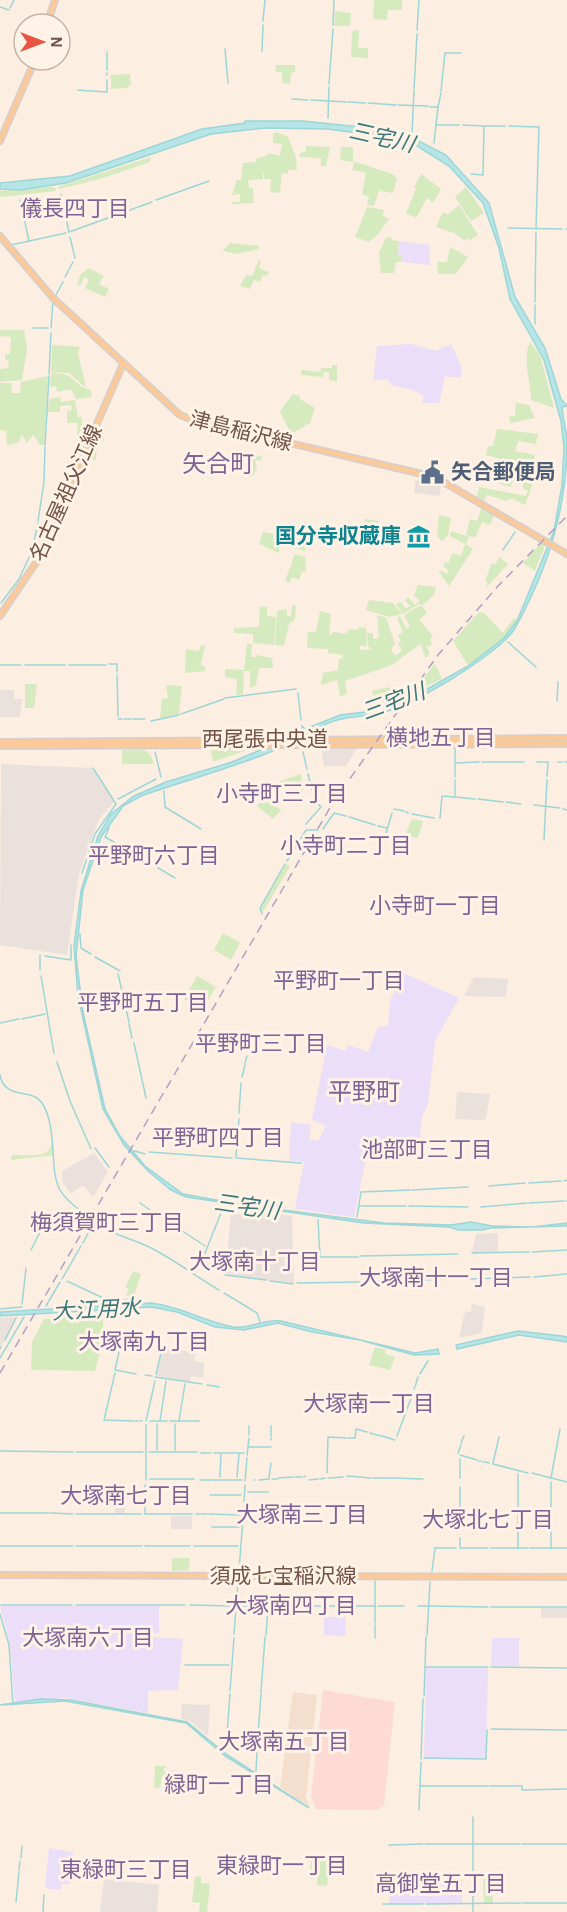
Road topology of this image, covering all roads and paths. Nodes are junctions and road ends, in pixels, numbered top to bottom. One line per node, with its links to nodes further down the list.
1 (30, 72): 2 (main road)
2 (0, 141)
3 (0, 236): 4 (main road, 津島稲沢線)
4 (123, 364): 5 (main road, 津島稲沢線); 6 (main road, 名古屋祖父江線)
5 (567, 554)
6 (0, 616)
7 (567, 738): 8 (main road, 西尾張中央道)
8 (0, 744): 9 (main road, 西尾張中央道)
9 (567, 744)
10 (0, 1575): 11 (main road, 須成七宝稲沢線)
11 (567, 1577)

